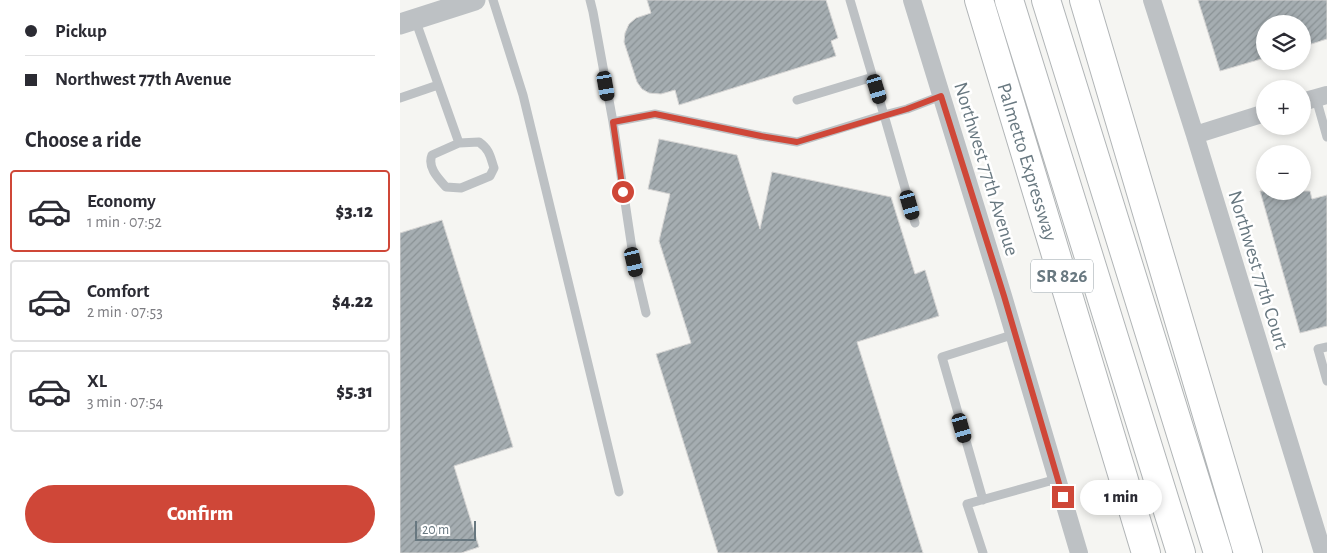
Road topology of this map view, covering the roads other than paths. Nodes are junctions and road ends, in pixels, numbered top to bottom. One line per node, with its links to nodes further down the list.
1 (475, 0): 11 (street)
2 (493, 0): 30 (lane)
3 (590, 0): 20 (lane)
4 (850, 0): 12 (lane)
5 (912, 0): 14 (street, Northwest 77th Avenue)
6 (979, 0): 34 (highway, Palmetto Expressway / SR 826)
7 (1009, 0): 35 (highway)
8 (1046, 0): 36 (highway)
9 (1084, 0): 37 (highway)
10 (1152, 0): 21 (street, Northwest 77th Court)
11 (407, 21): 13 (lane)
12 (873, 77): 17 (lane); 18 (lane)
13 (438, 85): 15 (lane); 23 (lane)
14 (941, 96): 18 (lane); 26 (street, Northwest 77th Avenue)
15 (400, 98)
16 (1315, 98): 22 (lane)
17 (797, 100)
18 (884, 115): 20 (lane); 24 (lane)
19 (1256, 116): 21 (street)
20 (613, 122): 25 (lane)
21 (1194, 135): 38 (street, Northwest 77th Court)
22 (1327, 137)
23 (459, 142): 23 (lane)
24 (915, 223)
25 (646, 313)
26 (1015, 334): 29 (street, Northwest 77th Avenue); 31 (lane)
27 (1327, 347): 28 (lane)
28 (1327, 381)
29 (1058, 479): 31 (lane); 33 (street, Northwest 77th Avenue)
30 (619, 492)
31 (983, 500): 32 (lane)
32 (983, 553)
33 (1080, 553)
34 (1146, 553)
35 (1181, 553)
36 (1218, 553)
37 (1248, 553)
38 (1323, 553)

